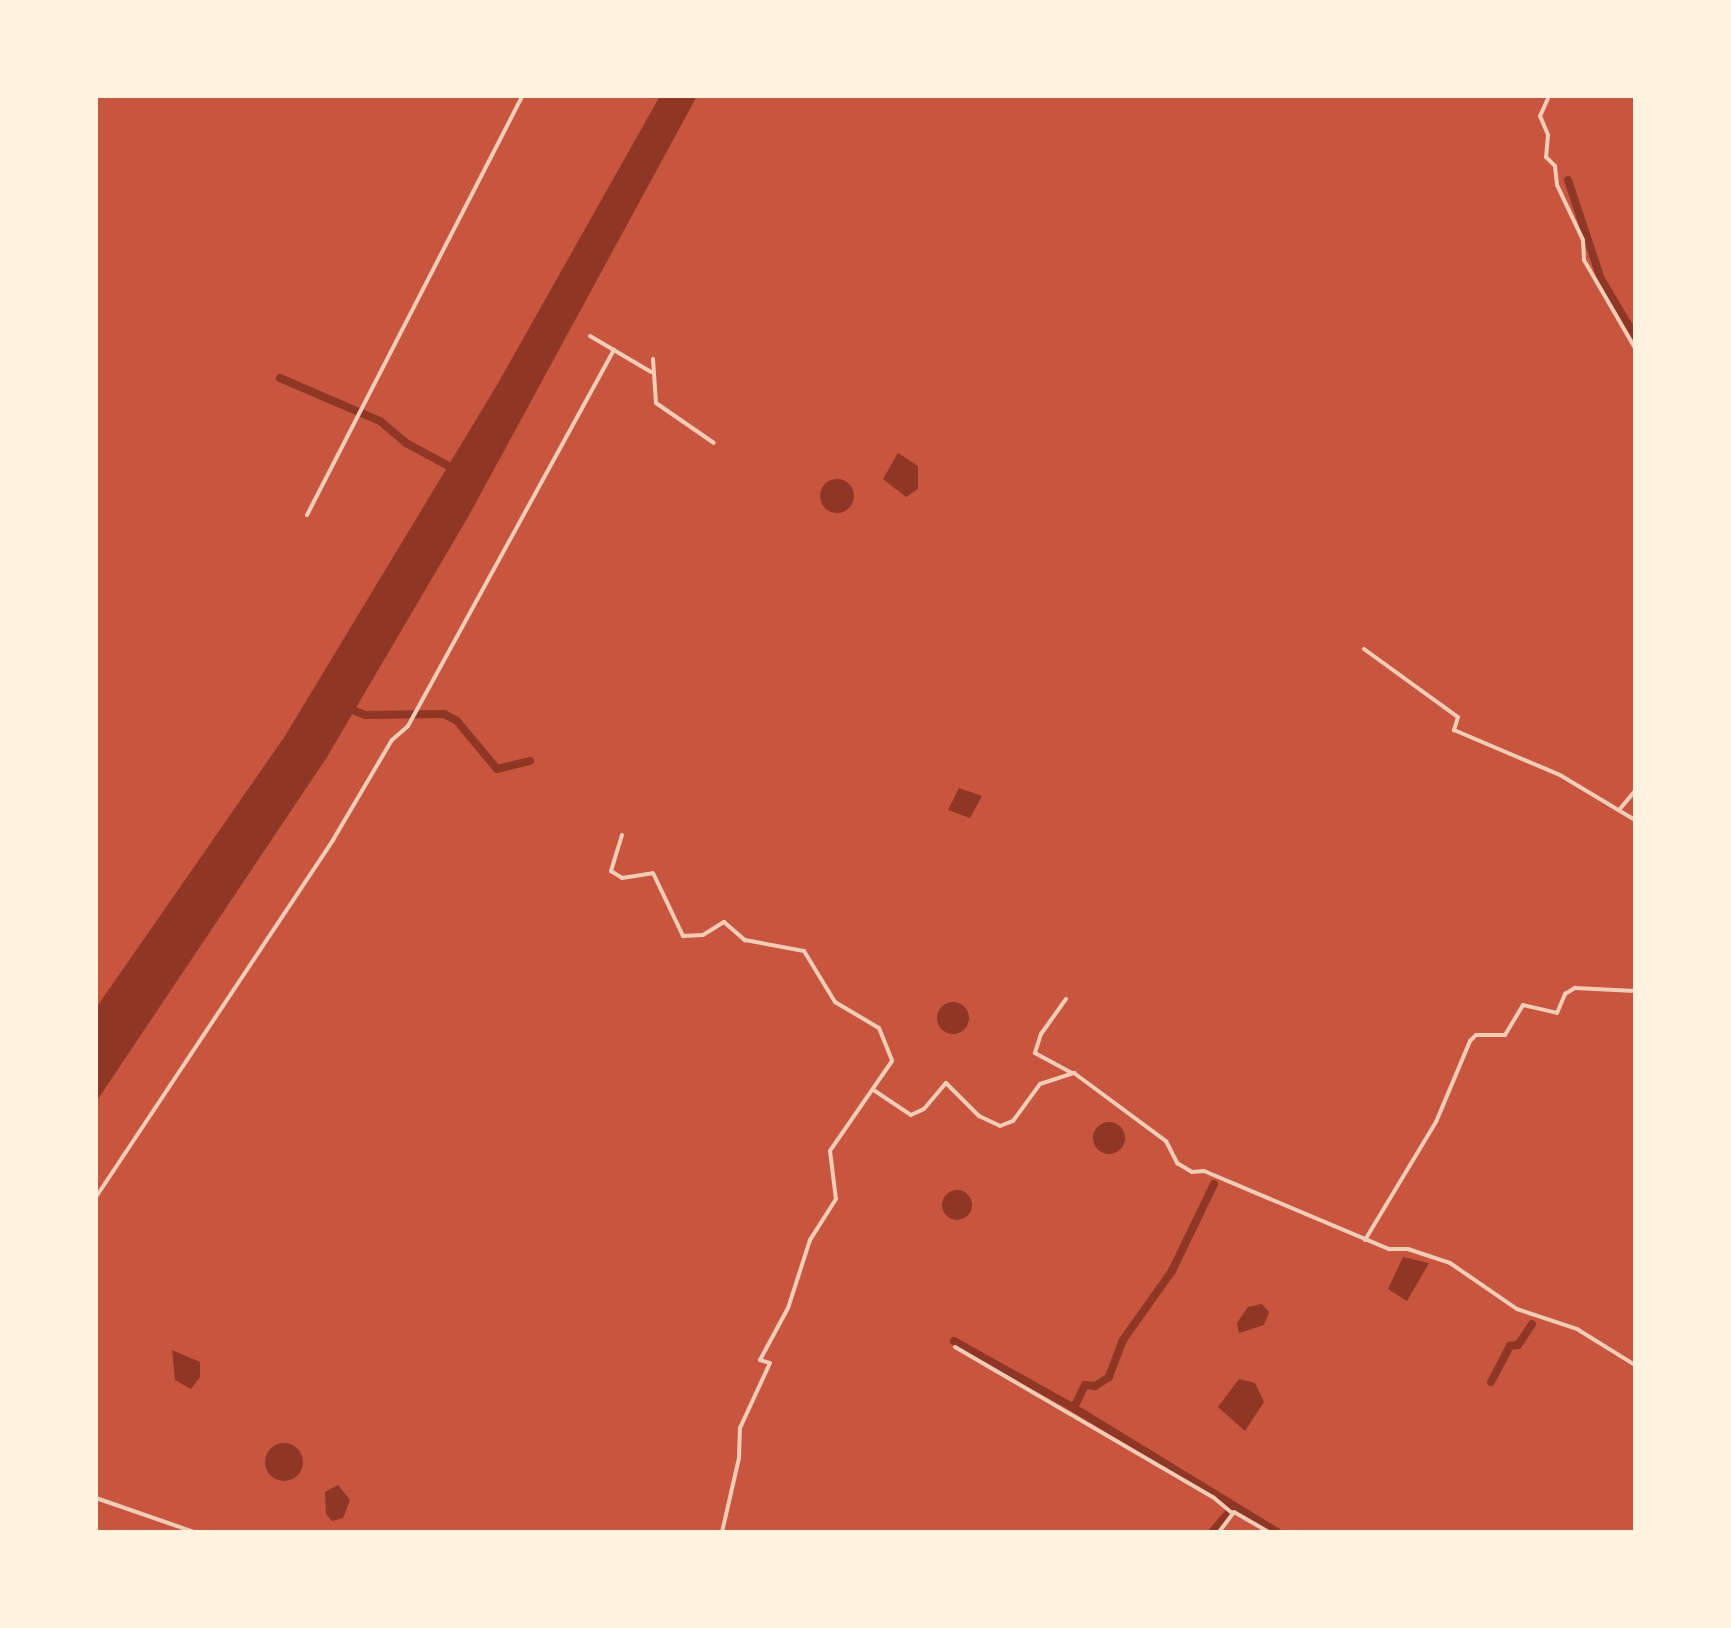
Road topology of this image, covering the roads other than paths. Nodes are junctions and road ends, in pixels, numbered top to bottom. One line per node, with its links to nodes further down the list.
1 (522, 96): 9 (street)
2 (1549, 96): 4 (street)
3 (590, 336): 5 (street)
4 (1635, 348)
5 (614, 350): 7 (street); 19 (street)
6 (653, 359): 7 (street)
7 (651, 372): 8 (street)
8 (714, 443)
9 (307, 515)
10 (1364, 649): 12 (street)
11 (1635, 791): 12 (street)
12 (1619, 810): 13 (street)
13 (1635, 820)
14 (622, 835): 18 (street)
15 (1635, 991): 20 (street)
16 (1066, 999): 17 (street)
17 (1074, 1073): 18 (street); 20 (street)
18 (875, 1091): 26 (street)
19 (96, 1197)
20 (1365, 1240): 22 (street)
21 (955, 1347): 24 (street)
22 (1635, 1365)
23 (96, 1498): 25 (street)
24 (1232, 1514): 27 (street); 28 (street)
25 (194, 1532)
26 (722, 1532)
27 (1219, 1532)
28 (1268, 1532)

